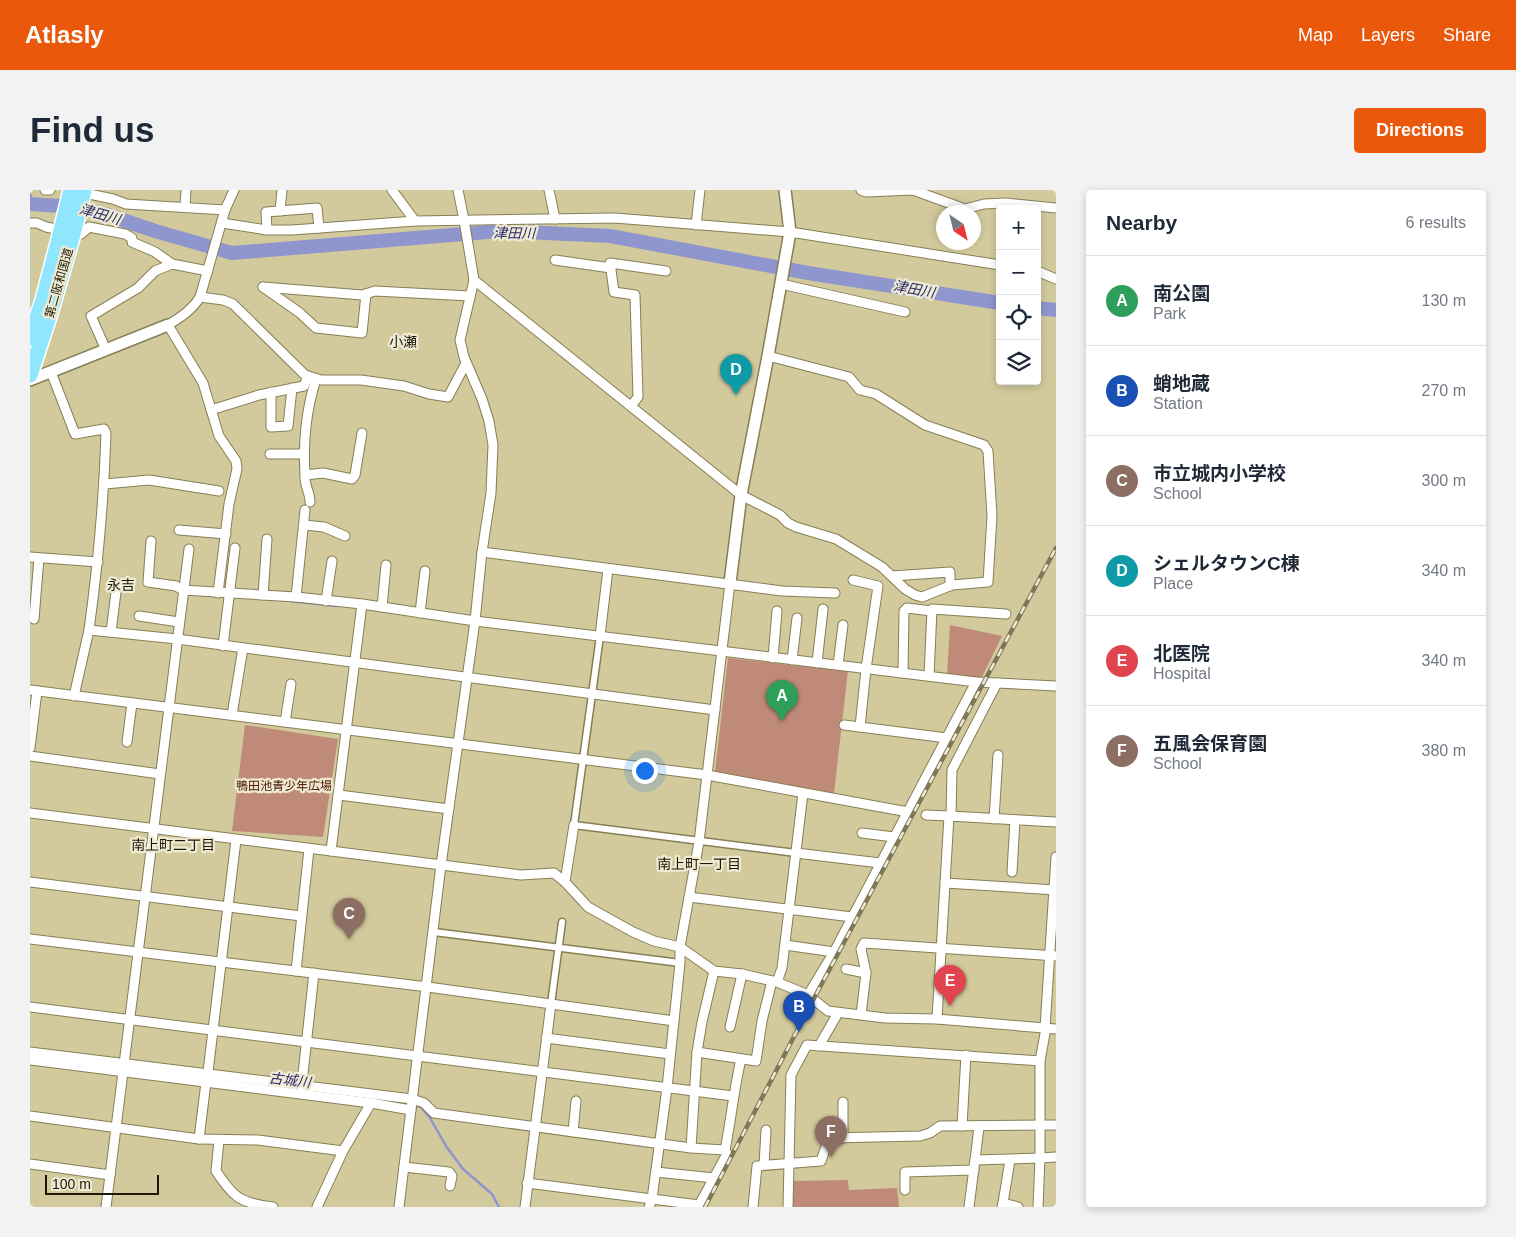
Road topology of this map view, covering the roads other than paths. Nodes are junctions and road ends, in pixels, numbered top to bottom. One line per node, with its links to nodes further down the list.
1 (44, 190): 2 (street)
2 (50, 190)
3 (64, 190): 15 (street)
4 (71, 190): 28 (highway, 第二阪和国道, bridge)
5 (84, 190): 28 (highway, 第二阪和国道, bridge)
6 (186, 190): 15 (street)
7 (234, 190): 17 (street)
8 (282, 190): 18 (street)
9 (392, 190): 21 (street)
10 (458, 190): 20 (street)
11 (549, 190): 19 (street)
12 (700, 190): 24 (street)
13 (784, 190): 27 (street)
14 (861, 190): 16 (street)
15 (185, 207): 17 (street)
16 (1056, 208)
17 (225, 210): 23 (street)
18 (280, 211): 25 (street); 26 (street)
19 (555, 219): 20 (street); 24 (street)
20 (464, 220): 21 (street); 37 (street)
21 (416, 221): 25 (street)
22 (30, 223): 31 (street)
23 (222, 223): 26 (street); 33 (street)
24 (696, 225): 27 (street)
25 (319, 228): 26 (street)
26 (266, 230)
27 (790, 232): 32 (street); 38 (street)
28 (66, 236): 44 (highway, 第二阪和国道); 49 (highway, 第二阪和国道)
29 (555, 260): 30 (street)
30 (610, 263): 34 (street); 54 (street)
31 (172, 264): 33 (street); 45 (street)
32 (996, 264)
33 (208, 271): 41 (street)
34 (666, 271)
35 (1041, 273): 36 (street)
36 (1056, 279)
37 (474, 280): 40 (street); 54 (street)
38 (781, 284): 42 (street); 46 (street)
39 (366, 294): 39 (street); 40 (street)
40 (470, 296): 47 (street)
41 (200, 297): 43 (street); 50 (street)
42 (905, 312)
43 (168, 325): 45 (street); 55 (street)
44 (30, 338)
45 (106, 350): 48 (street)
46 (768, 356): 62 (street); 82 (street)
47 (466, 363): 50 (street); 71 (street)
48 (51, 372): 51 (street); 60 (street)
49 (30, 375)
50 (312, 377): 52 (street); 58 (street)
51 (30, 380)
52 (292, 388): 53 (street); 53 (street)
53 (272, 392): 55 (street)
54 (631, 406): 62 (street)
55 (211, 410): 65 (street)
56 (362, 433): 59 (street)
57 (270, 454): 58 (street)
58 (304, 454): 59 (street)
59 (305, 474): 63 (street)
60 (105, 484): 61 (street); 74 (street)
61 (219, 491)
62 (741, 495): 78 (street); 81 (street)
63 (304, 525): 66 (street); 88 (street)
64 (179, 530): 65 (street)
65 (226, 534): 84 (street)
66 (345, 536)
67 (267, 539): 87 (street)
68 (151, 541): 83 (street)
69 (235, 548): 86 (street)
70 (189, 549): 83 (street)
71 (482, 552): 76 (street); 100 (street)
72 (35, 558): 74 (street); 99 (street)
73 (332, 561): 89 (street)
74 (98, 562): 103 (street)
75 (386, 565): 91 (street)
76 (608, 569): 81 (street); 105 (street)
77 (425, 571): 95 (street)
78 (892, 576): 82 (street); 82 (street)
79 (853, 580): 115 (street)
80 (117, 584): 104 (street)
81 (730, 584): 85 (street); 109 (street)
82 (950, 586)
83 (183, 590): 84 (street); 101 (street)
84 (218, 593): 86 (street)
85 (835, 593)
86 (231, 594): 87 (street); 107 (street)
87 (263, 595): 88 (street)
88 (296, 598): 89 (street)
89 (326, 601): 90 (street)
90 (362, 604): 91 (street); 113 (street)
91 (382, 607): 95 (street)
92 (823, 609): 112 (street)
93 (777, 610): 110 (street)
94 (932, 610): 96 (street); 116 (street); 117 (street)
95 (420, 613): 100 (street)
96 (1006, 614)
97 (139, 616): 101 (street)
98 (797, 618): 111 (street)
99 (34, 619)
100 (474, 620): 105 (street); 118 (street)
101 (179, 622): 106 (street)
102 (843, 625): 114 (street)
103 (89, 630): 104 (street); 125 (street)
104 (111, 632): 106 (street)
105 (600, 636): 109 (street); 124 (street)
106 (177, 640): 107 (street); 127 (street)
107 (223, 646): 108 (street)
108 (242, 648): 113 (street); 129 (street)
109 (722, 652): 110 (street); 128 (street)
110 (773, 658): 111 (street)
111 (792, 660): 112 (street)
112 (817, 663): 114 (street)
113 (354, 664): 118 (street); 133 (street)
114 (838, 666): 115 (street)
115 (866, 669): 116 (street); 132 (street)
116 (902, 673): 117 (street)
117 (929, 676): 119 (street)
118 (467, 677): 124 (street); 136 (street)
119 (976, 682): 120 (street); 134 (street)
120 (997, 683): 122 (street); 149 (street)
121 (291, 684): 130 (street)
122 (1056, 686)
123 (34, 690): 125 (street); 137 (street)
124 (592, 694): 128 (street); 140 (street)
125 (74, 696): 126 (street)
126 (132, 703): 127 (street); 135 (street)
127 (169, 708): 129 (street); 141 (street)
128 (715, 710): 142 (street)
129 (232, 715): 130 (street)
130 (285, 722): 133 (street)
131 (844, 725): 132 (street)
132 (860, 727): 134 (street)
133 (345, 729): 136 (street); 144 (street)
134 (947, 738): 146 (street)
135 (127, 742)
136 (458, 744): 140 (street); 145 (street)
137 (30, 748)
138 (998, 755): 150 (street)
139 (30, 756): 141 (street)
140 (583, 760): 142 (street); 153 (street)
141 (160, 774): 154 (street)
142 (707, 776): 143 (street); 158 (street)
143 (803, 793): 146 (street); 161 (street)
144 (339, 795): 145 (street); 160 (street)
145 (449, 809): 164 (street)
146 (908, 812): 156 (street)
147 (30, 813): 154 (street)
148 (926, 815): 149 (street)
149 (950, 816): 150 (street); 168 (street)
150 (994, 819): 151 (street)
151 (1015, 820): 152 (street); 165 (street)
152 (1056, 822)
153 (574, 825): 158 (street); 167 (street)
154 (154, 829): 157 (street); 170 (street)
155 (862, 833): 156 (street)
156 (894, 837): 163 (street)
157 (236, 840): 159 (street); 172 (street)
158 (699, 842): 161 (street); 171 (street)
159 (309, 849): 160 (street); 174 (street)
160 (331, 851): 164 (street)
161 (796, 853): 163 (street); 173 (street)
162 (1056, 857): 169 (street)
163 (880, 863): 175 (street)
164 (441, 865): 167 (street); 177 (street)
165 (1012, 872)
166 (30, 882): 170 (street)
167 (565, 882): 181 (street)
168 (945, 883): 169 (street); 182 (street)
169 (1055, 890): 185 (street)
170 (146, 896): 172 (street); 184 (street)
171 (690, 897): 173 (street); 181 (street)
172 (228, 906): 174 (street); 186 (street)
173 (790, 909): 175 (street); 179 (street)
174 (301, 916): 189 (street)
175 (852, 917): 183 (street)
176 (562, 922): 180 (street)
177 (434, 932): 180 (street); 195 (street)
178 (30, 939): 184 (street)
179 (785, 945): 183 (street); 194 (street)
180 (558, 947): 187 (street); 197 (street)
181 (680, 947): 187 (street); 190 (street)
182 (942, 948): 185 (street); 192 (street); 202 (street)
183 (834, 952): 196 (street)
184 (138, 953): 186 (street); 201 (street)
185 (1052, 956): 205 (street)
186 (222, 961): 189 (street); 207 (street)
187 (680, 963): 203 (street)
188 (846, 969): 192 (street)
189 (296, 970): 191 (street)
190 (714, 971): 193 (street); 212 (street)
191 (314, 973): 195 (street); 209 (street)
192 (866, 973): 200 (street)
193 (742, 974): 194 (street); 204 (street)
194 (774, 982): 196 (street); 216 (street)
195 (428, 987): 197 (street); 215 (street)
196 (808, 995): 199 (street)
197 (550, 1004): 203 (street); 208 (street)
198 (30, 1007): 201 (street)
199 (838, 1013): 200 (street); 210 (street)
200 (861, 1015): 202 (street)
201 (130, 1019): 207 (street); 219 (street)
202 (937, 1019): 205 (street)
203 (674, 1021): 213 (street)
204 (730, 1026)
205 (1045, 1028): 206 (street); 218 (street)
206 (1056, 1029)
207 (213, 1031): 209 (street); 221 (street)
208 (546, 1038): 213 (street); 220 (street)
209 (306, 1043): 215 (street); 224 (street)
210 (819, 1046): 214 (street); 250 (street)
211 (30, 1052): 219 (street)
212 (697, 1052): 216 (street); 223 (street)
213 (670, 1054): 222 (street)
214 (966, 1055): 218 (street); 232 (street)
215 (418, 1056): 220 (street); 229 (street)
216 (741, 1059): 225 (street)
217 (30, 1060): 219 (street)
218 (1040, 1061): 233 (street)
219 (123, 1068): 221 (street); 234 (street)
220 (542, 1071): 222 (street); 235 (street)
221 (207, 1080): 224 (street); 240 (street)
222 (667, 1088): 223 (street); 242 (street)
223 (694, 1090): 225 (street); 243 (street)
224 (301, 1091): 228 (street); 229 (street)
225 (733, 1096): 244 (street)
226 (576, 1101): 238 (street)
227 (843, 1102): 239 (street)
228 (371, 1103): 229 (street); 245 (street)
229 (411, 1105): 235 (street); 253 (street)
230 (30, 1116): 234 (street)
231 (1056, 1125): 233 (street)
232 (962, 1126): 236 (street); 239 (street)
233 (1039, 1126): 236 (street); 247 (street)
234 (116, 1127): 240 (street); 256 (street)
235 (536, 1127): 238 (street); 258 (street)
236 (979, 1127): 248 (street)
237 (766, 1130): 252 (street)
238 (573, 1132): 242 (street)
239 (843, 1138): 250 (street)
240 (199, 1139): 241 (street)
241 (219, 1140): 245 (street); 265 (street)
242 (659, 1142): 243 (street); 255 (street)
243 (691, 1148): 244 (street)
244 (724, 1150): 257 (street)
245 (343, 1151): 266 (street)
246 (1056, 1157): 247 (street)
247 (1040, 1158): 249 (street); 273 (street)
248 (975, 1160): 249 (street); 254 (street)
249 (1010, 1160): 262 (street)
250 (789, 1163): 252 (street); 270 (street)
251 (30, 1164): 256 (street)
252 (764, 1165): 269 (street)
253 (404, 1167): 259 (street); 267 (street)
254 (974, 1170): 260 (street); 271 (street)
255 (656, 1172): 257 (street); 261 (street)
256 (110, 1175): 264 (street)
257 (714, 1178): 263 (street)
258 (527, 1183): 261 (street); 268 (street)
259 (450, 1186)
260 (905, 1190)
261 (651, 1203): 263 (street)
262 (1002, 1205): 272 (street)
263 (699, 1206)
264 (106, 1207)
265 (273, 1207)
266 (317, 1207)
267 (400, 1207)
268 (525, 1207)
269 (753, 1207)
270 (788, 1207)
271 (969, 1207)
272 (1018, 1207)
273 (1038, 1207)

